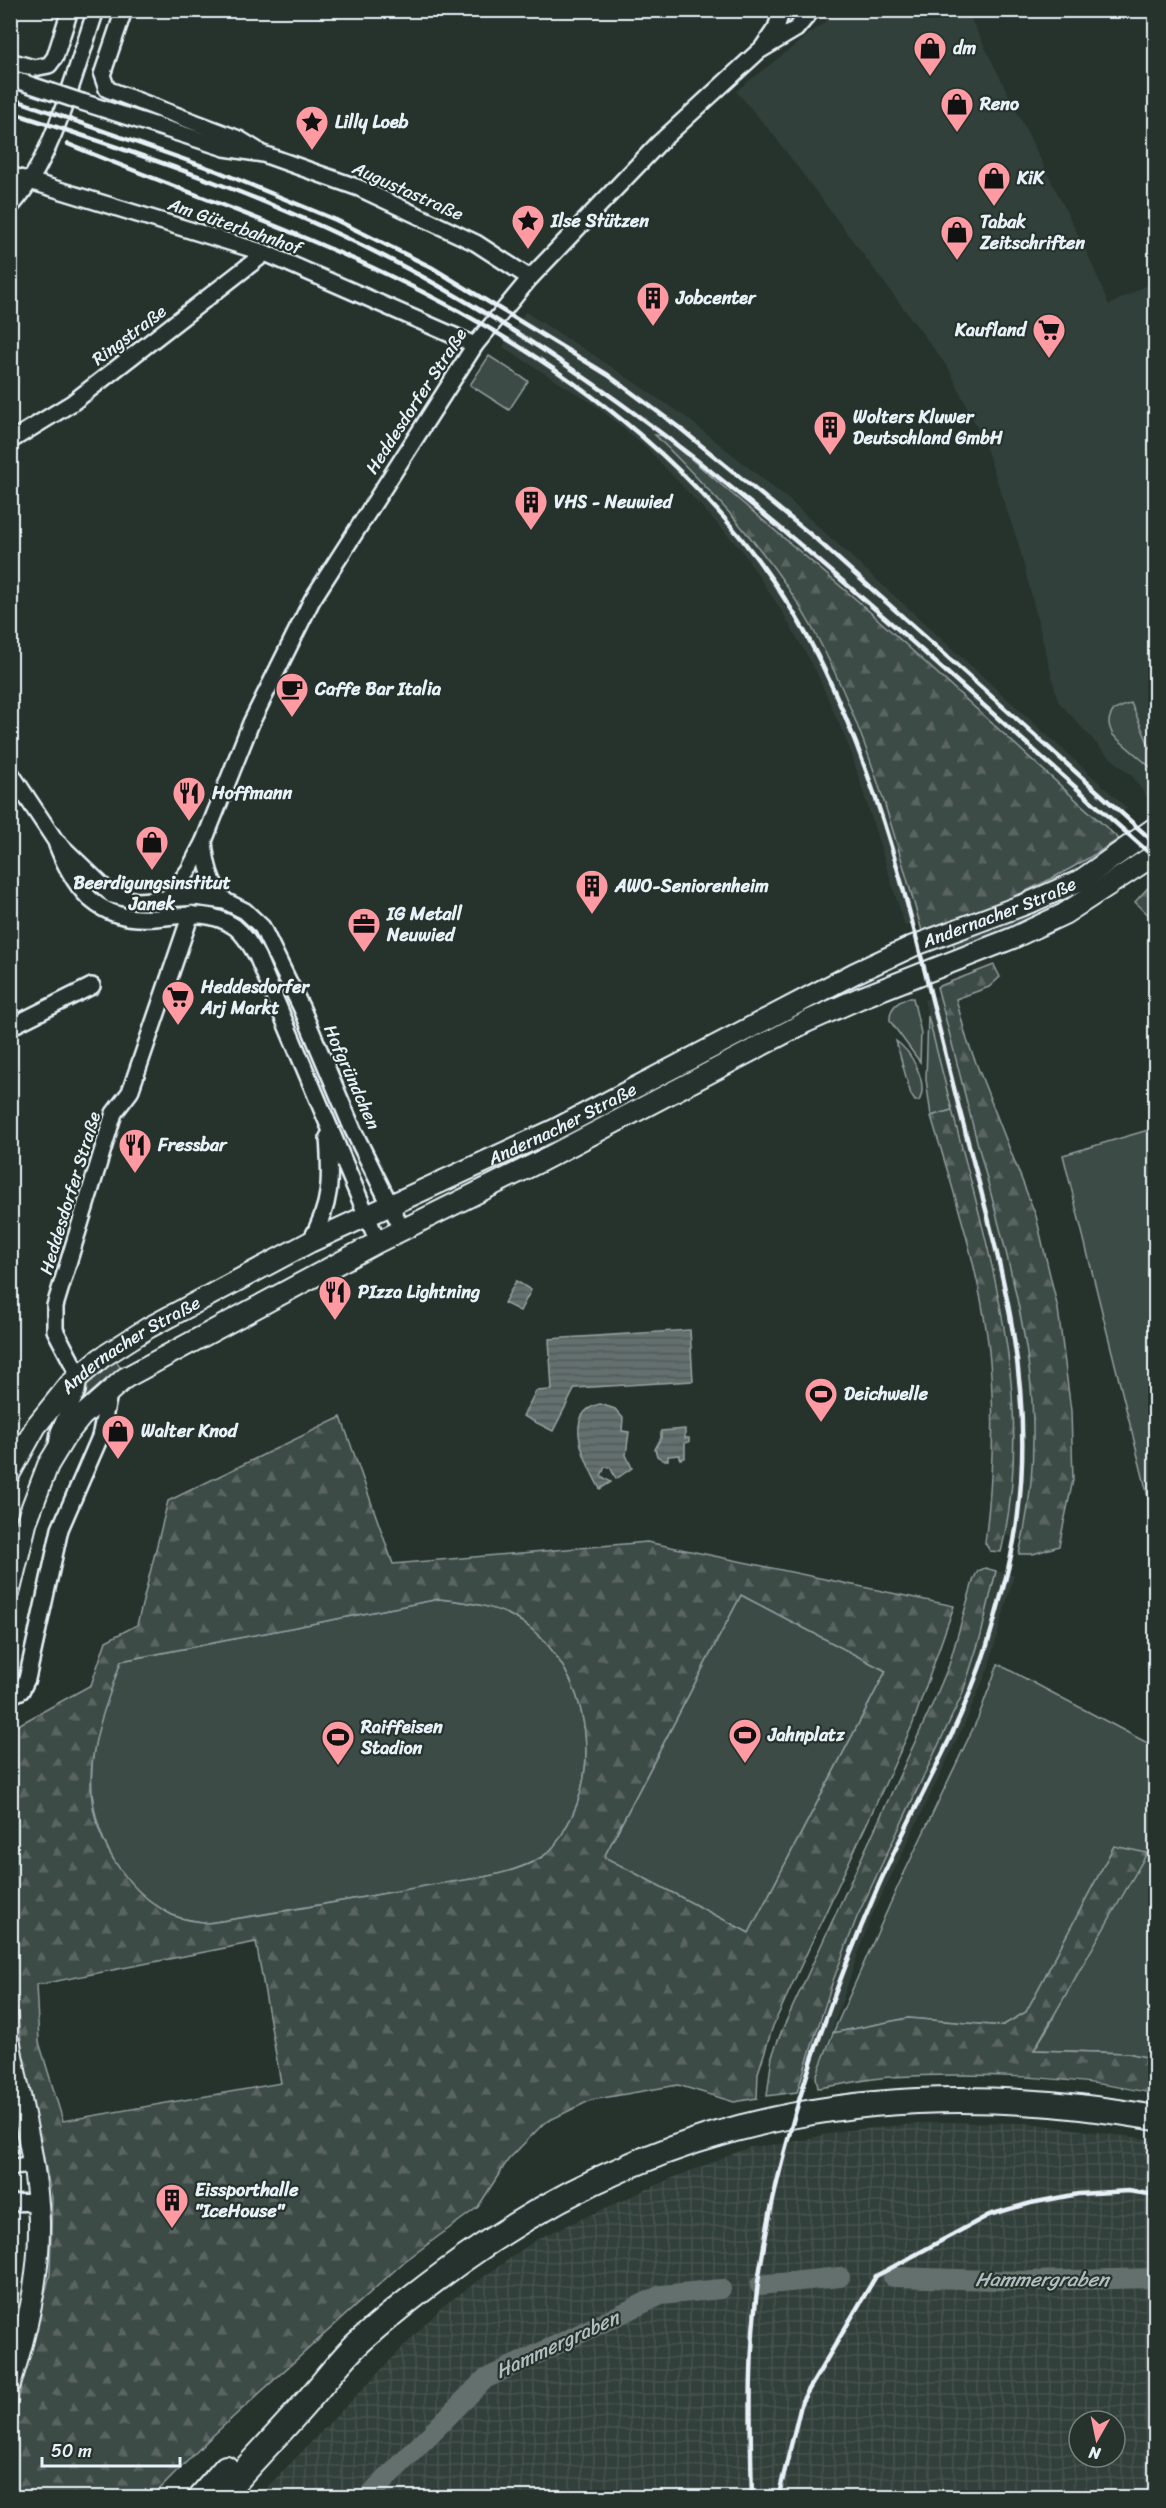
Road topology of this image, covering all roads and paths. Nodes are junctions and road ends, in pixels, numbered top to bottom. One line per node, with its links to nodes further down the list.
1 (70, 10): 7 (street)
2 (96, 10): 11 (street)
3 (124, 10): 9 (street, Augustastraße)
4 (782, 10): 6 (street)
5 (812, 10): 6 (street, Heddesdorfer Straße)
6 (759, 51): 14 (street, Heddesdorfer Straße)
7 (10, 61)
8 (10, 78): 9 (street, Augustastraße, bridge)
9 (263, 154): 14 (street, Augustastraße)
10 (10, 175): 11 (street, Am Güterbahnhof)
11 (31, 182): 12 (street); 13 (street, Am Güterbahnhof)
12 (10, 207)
13 (265, 253): 15 (street, Am Güterbahnhof); 16 (street, Ringstraße)
14 (530, 278): 15 (street, Heddesdorfer Straße)
15 (475, 345): 20 (street, Heddesdorfer Straße)
16 (10, 441)
17 (10, 772): 19 (street, Hofgründchen)
18 (1155, 827): 31 (street, Andernacher Straße)
19 (55, 840): 24 (street, Hofgründchen); 26 (street, Hofgründchen)
20 (204, 841): 22 (street, Heddesdorfer Straße); 25 (street)
21 (1155, 854): 33 (street, Andernacher Straße)
22 (189, 870): 23 (street); 24 (street, Heddesdorfer Straße)
23 (195, 897): 24 (street, Hofgründchen); 25 (street, Hofgründchen); 27 (street)
24 (167, 899)
25 (225, 901): 31 (street, Hofgründchen)
26 (191, 914): 27 (street, Hofgründchen); 36 (street, Heddesdorfer Straße)
27 (209, 915): 30 (street, Hofgründchen)
28 (92, 986): 29 (street)
29 (10, 1027)
30 (328, 1125): 32 (street, Hofgründchen); 34 (street)
31 (389, 1204): 32 (street, Andernacher Straße); 33 (street, Hofgründchen)
32 (366, 1216): 34 (street, Andernacher Straße); 35 (street, Hofgründchen)
33 (402, 1229): 35 (street, Andernacher Straße)
34 (310, 1242): 36 (street, Andernacher Straße)
35 (378, 1242): 37 (street, Andernacher Straße)
36 (79, 1376): 38 (street); 39 (street, Andernacher Straße)
37 (110, 1390): 38 (street, Andernacher Straße); 43 (street, Andernacher Straße)
38 (56, 1450): 40 (street, Andernacher Straße)
39 (11, 1469)
40 (27, 1520): 41 (street); 42 (street, Andernacher Straße)
41 (10, 1531)
42 (10, 1590)
43 (10, 1696)
44 (10, 2044): 46 (street)
45 (1155, 2118): 50 (main road)
46 (32, 2164): 47 (street); 48 (street)
47 (10, 2168)
48 (37, 2202): 49 (street); 51 (street)
49 (10, 2203)
50 (335, 2367): 52 (main road); 53 (main road)
51 (10, 2384)
52 (200, 2498)
53 (220, 2498)

